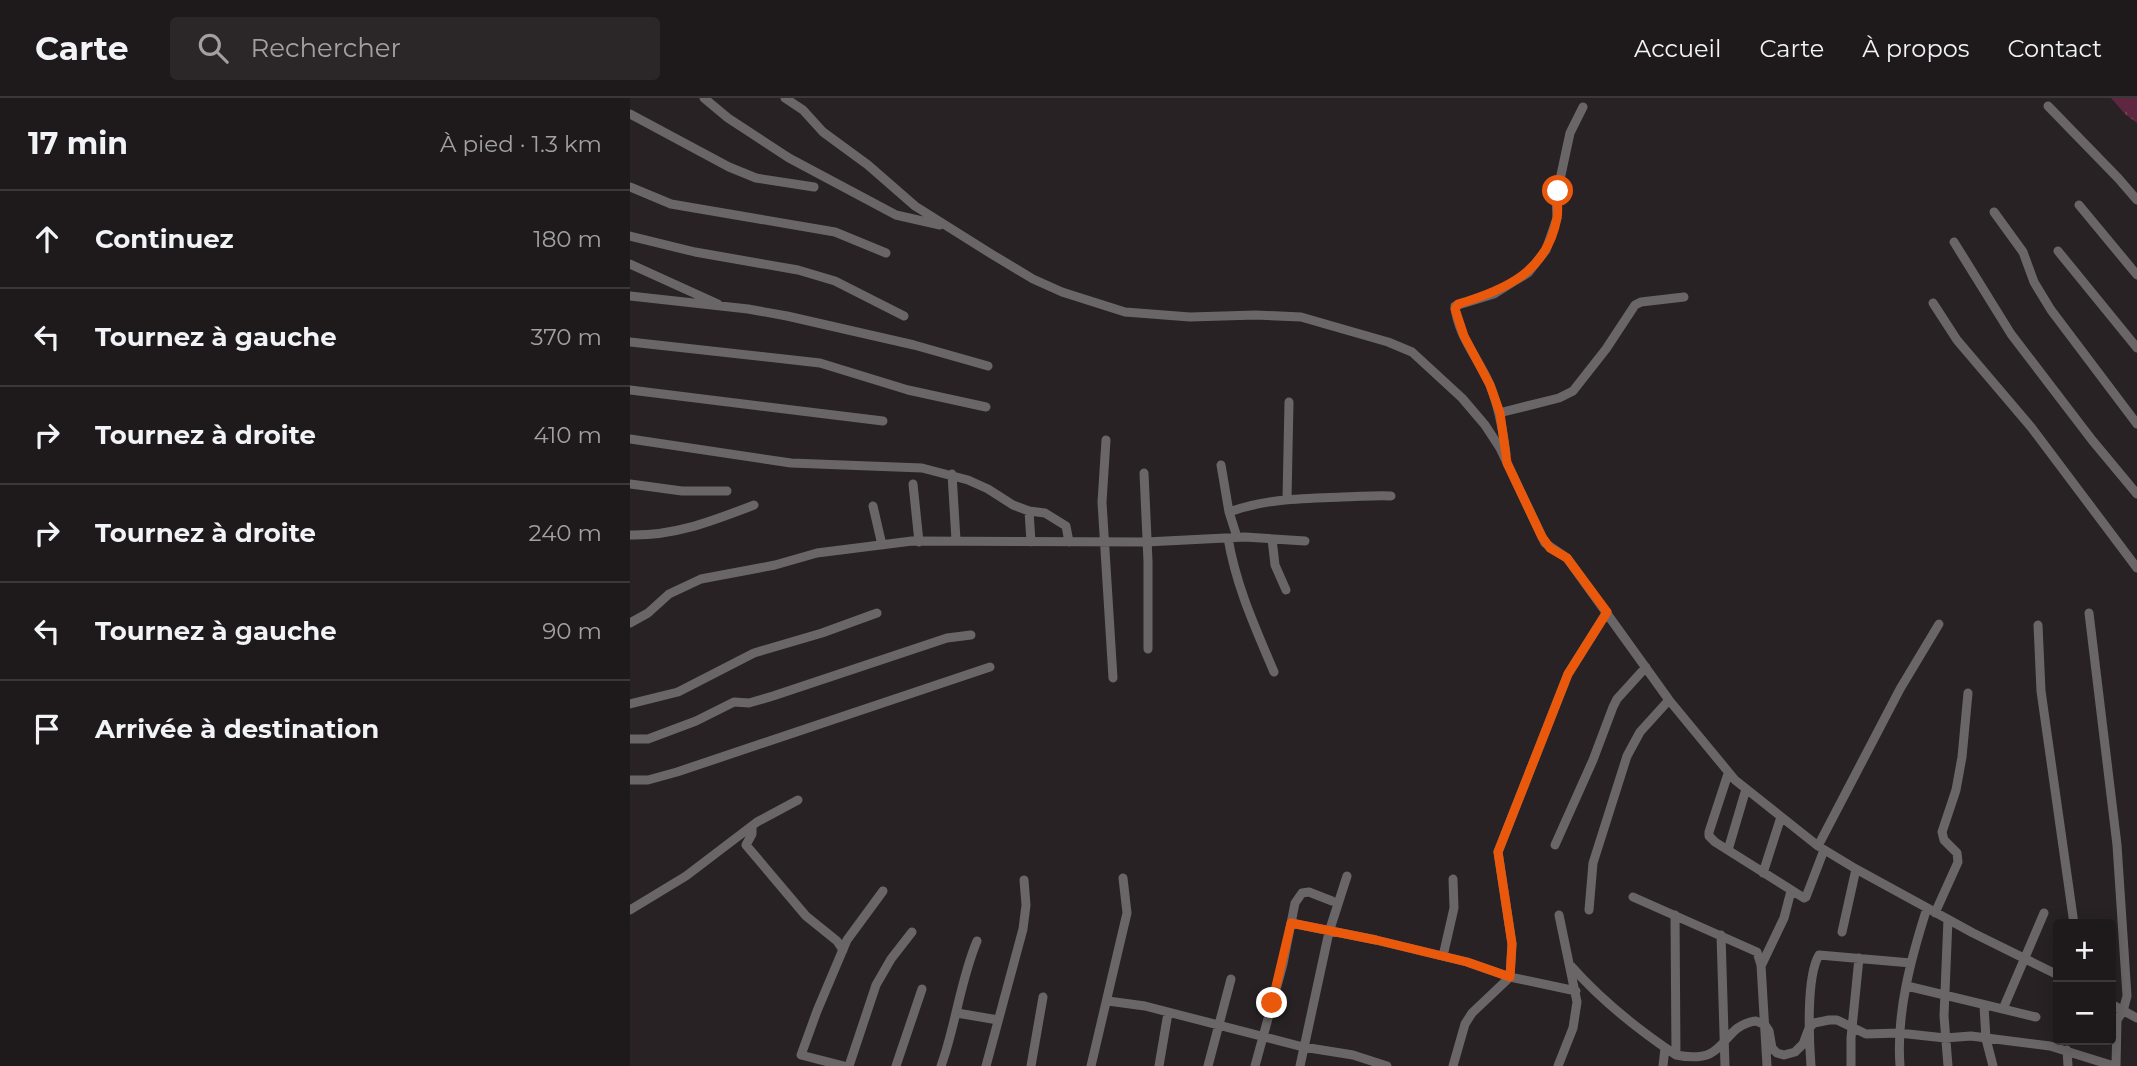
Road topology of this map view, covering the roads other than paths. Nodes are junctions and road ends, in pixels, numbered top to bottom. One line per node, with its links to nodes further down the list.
1 (704, 98): 11 (street)
2 (785, 98): 11 (street)
3 (2048, 106): 8 (street)
4 (1583, 107): 30 (street)
5 (630, 114): 7 (street)
6 (630, 187): 15 (street)
7 (814, 187)
8 (2137, 200)
9 (2079, 205): 16 (street)
10 (1994, 212): 32 (street)
11 (947, 227): 35 (street)
12 (630, 236): 23 (street)
13 (1954, 242): 42 (street)
14 (2058, 251): 25 (street)
15 (886, 253)
16 (2133, 263): 18 (street)
17 (630, 264): 22 (street)
18 (2137, 275)
19 (630, 296): 22 (street)
20 (1684, 297): 30 (street)
21 (1933, 303): 60 (street)
22 (724, 307): 26 (street)
23 (904, 316)
24 (630, 342): 29 (street)
25 (2137, 348)
26 (988, 366)
27 (630, 390): 31 (street)
28 (1289, 402): 44 (street)
29 (986, 407)
30 (1500, 413): 35 (street)
31 (883, 421)
32 (2137, 424)
33 (630, 439): 38 (street)
34 (1106, 440): 58 (street)
35 (1507, 463): 62 (street)
36 (1221, 465): 48 (street)
37 (1144, 473): 54 (street)
38 (953, 474): 47 (street); 52 (street)
39 (630, 484): 41 (street)
40 (913, 484): 56 (street)
41 (727, 491)
42 (2137, 494)
43 (1391, 496): 44 (street)
44 (1287, 499): 48 (street)
45 (754, 505): 49 (street)
46 (873, 506): 59 (street)
47 (1029, 511): 53 (street); 57 (street)
48 (1228, 512): 50 (street)
49 (630, 535)
50 (1232, 538): 51 (street); 54 (street); 72 (street)
51 (1272, 539): 55 (street); 61 (street)
52 (956, 540): 56 (street); 57 (street)
53 (1069, 541): 57 (street); 58 (street)
54 (1146, 541): 58 (street); 69 (street)
55 (1305, 541)
56 (919, 542): 59 (street)
57 (1031, 542)
58 (1104, 542): 73 (street)
59 (883, 545): 65 (street)
60 (2137, 568)
61 (1286, 590)
62 (1607, 612): 71 (street); 119 (street)
63 (877, 613): 76 (street)
64 (2090, 613): 130 (street)
65 (630, 623)
66 (1939, 624): 85 (street)
67 (2038, 625): 104 (street)
68 (971, 635): 77 (street)
69 (1148, 649)
70 (990, 667): 79 (street)
71 (1646, 667): 75 (street); 84 (street)
72 (1274, 672)
73 (1113, 678)
74 (1968, 694): 99 (street)
75 (1670, 701): 78 (street); 98 (street)
76 (630, 704)
77 (630, 739)
78 (1728, 774): 80 (street); 86 (street)
79 (630, 780)
80 (1746, 789): 82 (street); 86 (street)
81 (798, 800): 83 (street)
82 (1781, 817): 85 (street); 88 (street)
83 (752, 827): 97 (street); 111 (street)
84 (1555, 845)
85 (1821, 848): 87 (street); 94 (street)
86 (1728, 850): 88 (street)
87 (1856, 869): 99 (street); 108 (street)
88 (1763, 873): 94 (street)
89 (1348, 876): 107 (street)
90 (1123, 878): 126 (street)
91 (1453, 879): 112 (street)
92 (1024, 880): 135 (street)
93 (883, 891): 111 (street)
94 (1791, 891): 117 (street)
95 (1633, 897): 102 (street)
96 (1332, 901): 105 (street)
97 (630, 910)
98 (1589, 910)
99 (1931, 910): 103 (street); 115 (street)
100 (2044, 913): 113 (street)
101 (1559, 915): 116 (street)
102 (1675, 915): 109 (street); 149 (street)
103 (1948, 919): 113 (street); 124 (street)
104 (2073, 919)
105 (1291, 923): 107 (street); 141 (street)
106 (912, 932): 152 (street)
107 (1329, 932): 112 (street); 146 (street)
108 (1842, 932)
109 (1721, 935): 117 (street); 144 (street)
110 (977, 941): 131 (street)
111 (843, 950): 151 (street)
112 (1443, 956): 119 (street)
113 (2024, 957): 118 (street); 129 (street)
114 (1859, 958): 115 (street); 138 (street); 139 (street)
115 (1911, 963): 121 (street)
116 (1570, 965): 123 (street); 147 (street)
117 (1761, 965): 136 (street)
118 (2053, 972)
119 (1510, 977): 123 (street); 164 (street)
120 (1231, 979): 137 (street)
121 (1907, 986): 124 (street); 140 (street)
122 (922, 989): 153 (street)
123 (1576, 991): 165 (street)
124 (1944, 993): 127 (street); 142 (street)
125 (1043, 997): 156 (street)
126 (1108, 1000): 132 (street); 157 (street)
127 (1983, 1006): 129 (street); 143 (street)
128 (2116, 1007): 130 (street)
129 (2003, 1009): 133 (street)
130 (2123, 1011): 134 (street); 175 (street)
131 (957, 1013): 135 (street); 154 (street)
132 (1168, 1013): 137 (street); 158 (street)
133 (2036, 1017)
134 (2137, 1018)
135 (998, 1020): 155 (street)
136 (1765, 1025): 138 (street); 144 (street); 168 (street)
137 (1218, 1026): 141 (street); 159 (street)
138 (1809, 1028): 139 (street); 169 (street)
139 (1853, 1028): 140 (street); 170 (street)
140 (1899, 1033): 142 (street); 171 (street)
141 (1263, 1036): 146 (street); 160 (street)
142 (1945, 1038): 143 (street); 172 (street)
143 (1986, 1039): 145 (street); 173 (street)
144 (1724, 1046): 150 (street); 167 (street)
145 (2064, 1046): 174 (street); 175 (street)
146 (1303, 1047): 148 (street); 161 (street)
147 (1665, 1048): 149 (street); 166 (street)
148 (1353, 1055): 162 (street); 163 (street)
149 (1675, 1055): 150 (street)
150 (1690, 1063)
151 (844, 1066)
152 (849, 1066)
153 (896, 1066)
154 (942, 1066)
155 (986, 1066)
156 (1031, 1066)
157 (1091, 1066)
158 (1159, 1066)
159 (1208, 1066)
160 (1255, 1066)
161 (1300, 1066)
162 (1350, 1066)
163 (1387, 1066)
164 (1453, 1066)
165 (1558, 1066)
166 (1663, 1066)
167 (1725, 1066)
168 (1767, 1066)
169 (1811, 1066)
170 (1851, 1066)
171 (1900, 1066)
172 (1948, 1066)
173 (1993, 1066)
174 (2068, 1066)
175 (2115, 1066)

